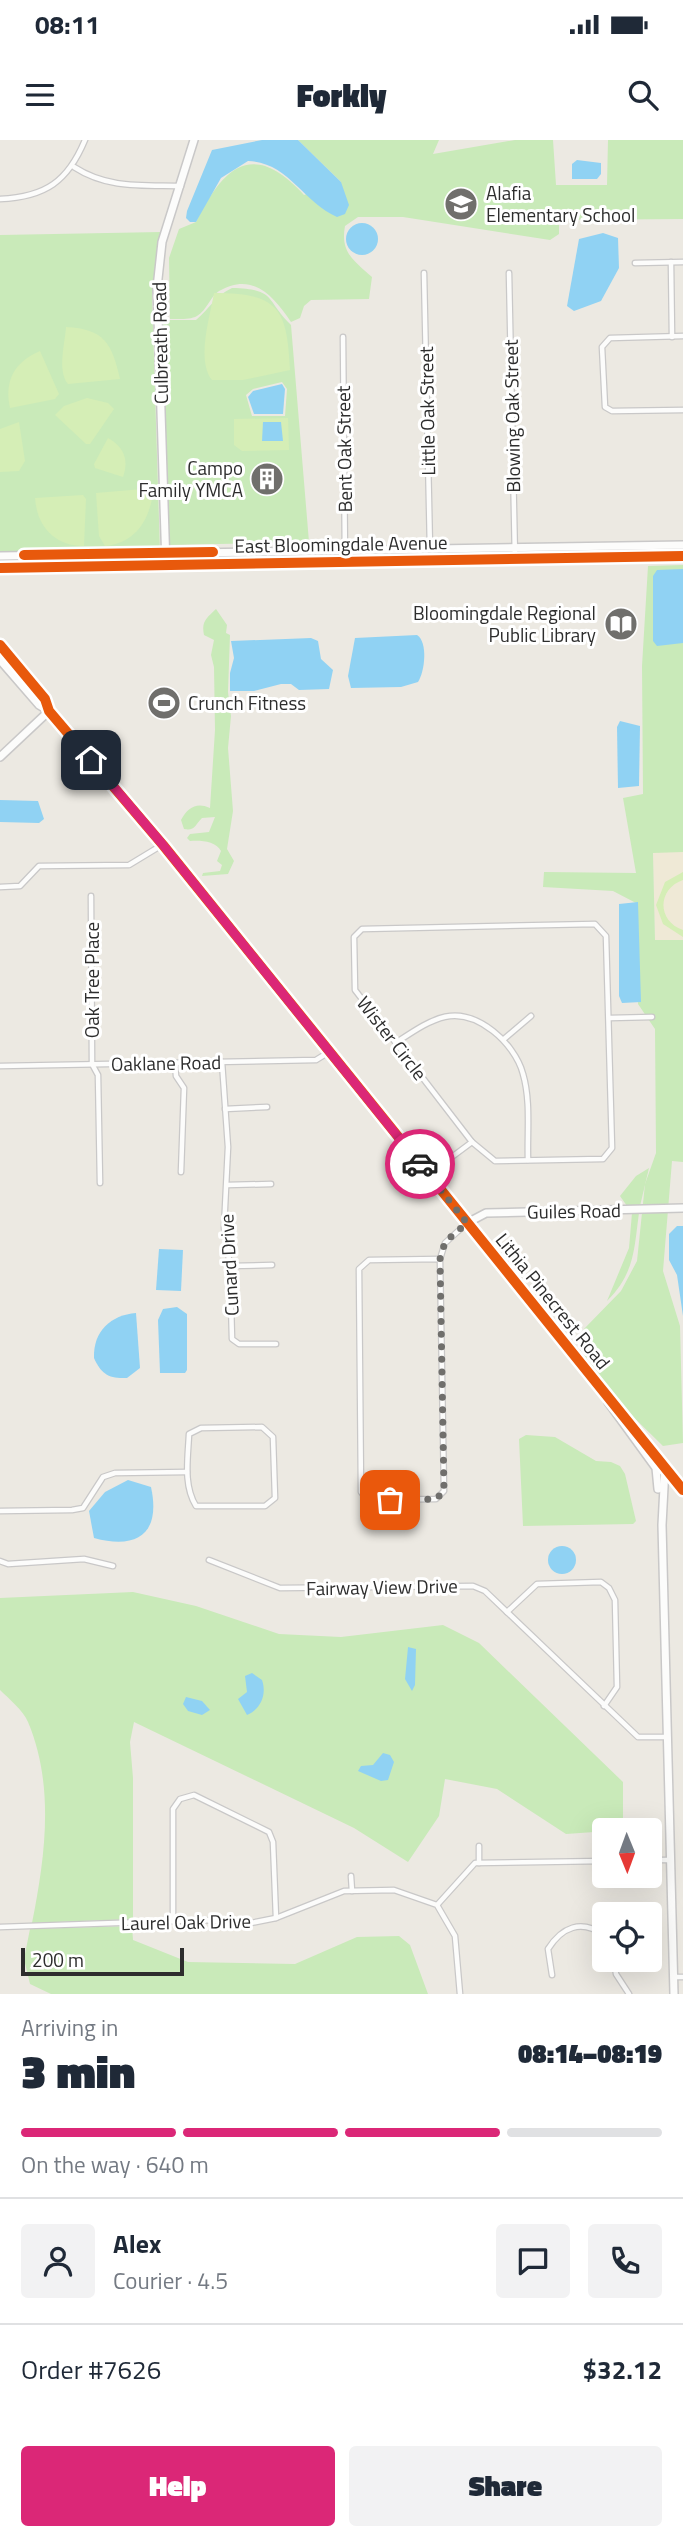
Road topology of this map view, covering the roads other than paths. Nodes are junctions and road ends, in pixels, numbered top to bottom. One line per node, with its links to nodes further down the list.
1 (86, 140): 3 (street)
2 (194, 140): 4 (main road, Culbreath Road)
3 (74, 167): 4 (street); 5 (street)
4 (182, 186): 18 (main road, Culbreath Road)
5 (0, 199)
6 (671, 262): 7 (street); 8 (street); 12 (street)
7 (683, 262)
8 (635, 263)
9 (424, 273): 17 (street, Little Oak Street)
10 (509, 273): 16 (street, Blowing Oak Street)
11 (343, 337): 19 (street, Bent Oak Street)
12 (672, 337): 13 (street); 14 (street)
13 (683, 337)
14 (683, 410)
15 (683, 545): 16 (main road, East Bloomingdale Avenue)
16 (515, 548): 17 (main road, East Bloomingdale Avenue); 22 (street, Blowing Oak Street)
17 (429, 550): 19 (main road, East Bloomingdale Avenue)
18 (165, 551): 19 (main road, East Bloomingdale Avenue); 20 (main road, East Bloomingdale Avenue); 24 (main road, Culbreath Road)
19 (345, 552): 23 (street, Bent Oak Street)
20 (0, 556)
21 (683, 556): 22 (main road, East Bloomingdale Avenue)
22 (516, 560): 23 (main road, East Bloomingdale Avenue)
23 (345, 561): 24 (main road, East Bloomingdale Avenue)
24 (166, 566): 25 (main road, East Bloomingdale Avenue)
25 (0, 568)
26 (0, 645): 28 (main road, Lithia Pinecrest Road)
27 (0, 660): 28 (main road, Lithia Pinecrest Road)
28 (49, 711): 29 (main road); 30 (main road, Lithia Pinecrest Road)
29 (0, 757)
30 (163, 845): 31 (street); 38 (main road, Lithia Pinecrest Road)
31 (0, 887)
32 (91, 896): 41 (street, Oak Tree Place)
33 (531, 1016): 36 (street)
34 (610, 1017): 35 (street); 37 (street, Wister Circle); 46 (street, Wister Circle)
35 (652, 1017)
36 (504, 1039): 37 (street); 46 (street)
37 (397, 1042): 45 (street, Wister Circle)
38 (330, 1052): 39 (street, Oaklane Road); 48 (main road, Lithia Pinecrest Road)
39 (222, 1062): 40 (street, Oaklane Road); 44 (street, Cunard Drive)
40 (175, 1063): 41 (street, Oaklane Road); 47 (street)
41 (92, 1064): 42 (street, Oaklane Road); 49 (street, Oak Tree Place)
42 (0, 1066)
43 (267, 1107): 44 (street)
44 (225, 1109): 51 (street, Cunard Drive)
45 (472, 1142): 46 (street, Wister Circle); 48 (street)
46 (528, 1160)
47 (181, 1172)
48 (429, 1174): 53 (main road, Lithia Pinecrest Road)
49 (100, 1183)
50 (271, 1184): 51 (street)
51 (227, 1185): 56 (street, Cunard Drive)
52 (683, 1208): 53 (main road, Guiles Road)
53 (467, 1223): 54 (street); 58 (main road, Lithia Pinecrest Road)
54 (440, 1259): 54 (street)
55 (272, 1265): 56 (street)
56 (230, 1266): 57 (street, Cunard Drive)
57 (276, 1344)
58 (661, 1469): 60 (main road, Lithia Pinecrest Road); 67 (main road)
59 (187, 1472): 59 (street); 61 (street)
60 (683, 1490)
61 (0, 1511)
62 (209, 1560): 65 (street, Fairway View Drive)
63 (0, 1562): 64 (street)
64 (113, 1566)
65 (508, 1612): 66 (street, Fairway View Drive); 66 (street)
66 (604, 1706): 67 (street, Fairway View Drive)
67 (668, 1737): 72 (main road)
68 (479, 1846): 71 (street)
69 (592, 1861): 71 (street)
70 (662, 1862): 72 (street)
71 (479, 1863): 76 (street)
72 (671, 1864): 73 (main road); 83 (main road)
73 (683, 1868)
74 (351, 1876): 75 (street)
75 (352, 1891): 76 (street, Laurel Oak Drive); 77 (street, Laurel Oak Drive)
76 (438, 1905): 85 (street)
77 (276, 1917): 78 (street, Laurel Oak Drive); 78 (street)
78 (173, 1921): 79 (street, Laurel Oak Drive)
79 (0, 1927)
80 (592, 1929): 82 (street)
81 (616, 1972): 86 (street)
82 (552, 1975)
83 (674, 1977): 84 (street); 87 (main road)
84 (683, 1977)
85 (460, 1994)
86 (629, 1994)
87 (674, 1994)

